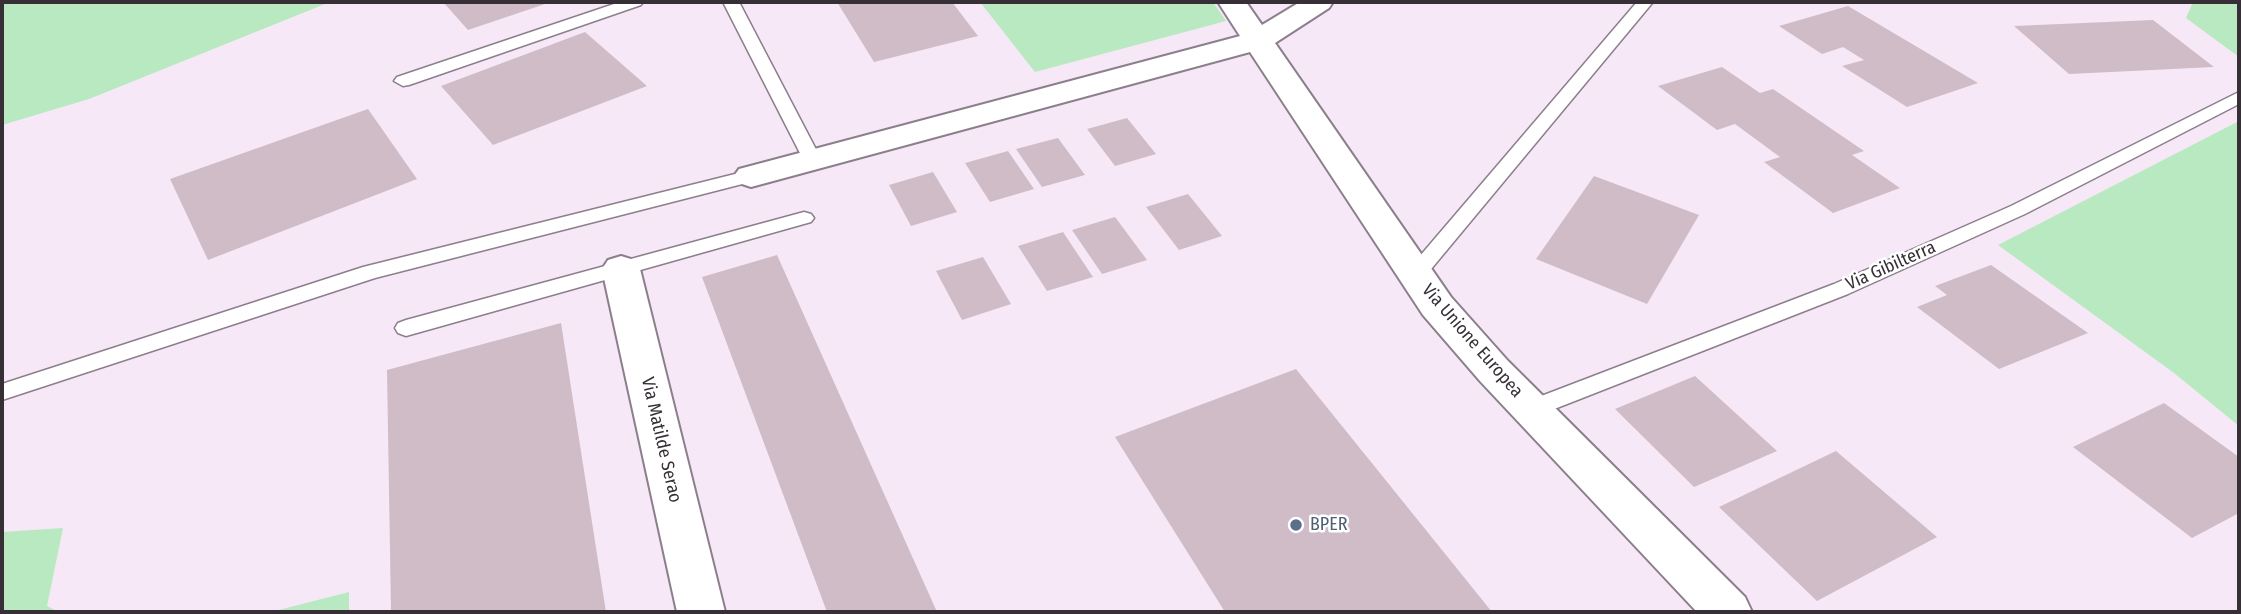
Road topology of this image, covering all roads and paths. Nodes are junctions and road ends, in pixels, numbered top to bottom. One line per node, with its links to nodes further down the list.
1 (635, 2): 7 (lane)
2 (732, 2): 9 (lane)
3 (1233, 2): 6 (street, Via Unione Europea)
4 (1319, 2): 6 (street)
5 (1645, 2): 13 (lane)
6 (1259, 40): 9 (street); 13 (street, Via Unione Europea)
7 (403, 81)
8 (2239, 97): 16 (lane, Via Gibilterra)
9 (812, 159): 10 (street)
10 (751, 176): 15 (lane)
11 (804, 218): 12 (lane)
12 (621, 269): 14 (lane); 17 (street, Via Matilde Serao)
13 (1415, 275): 16 (street, Via Unione Europea)
14 (406, 328)
15 (2, 392)
16 (1531, 409): 18 (street, Via Unione Europea)
17 (701, 612)
18 (1728, 612)

